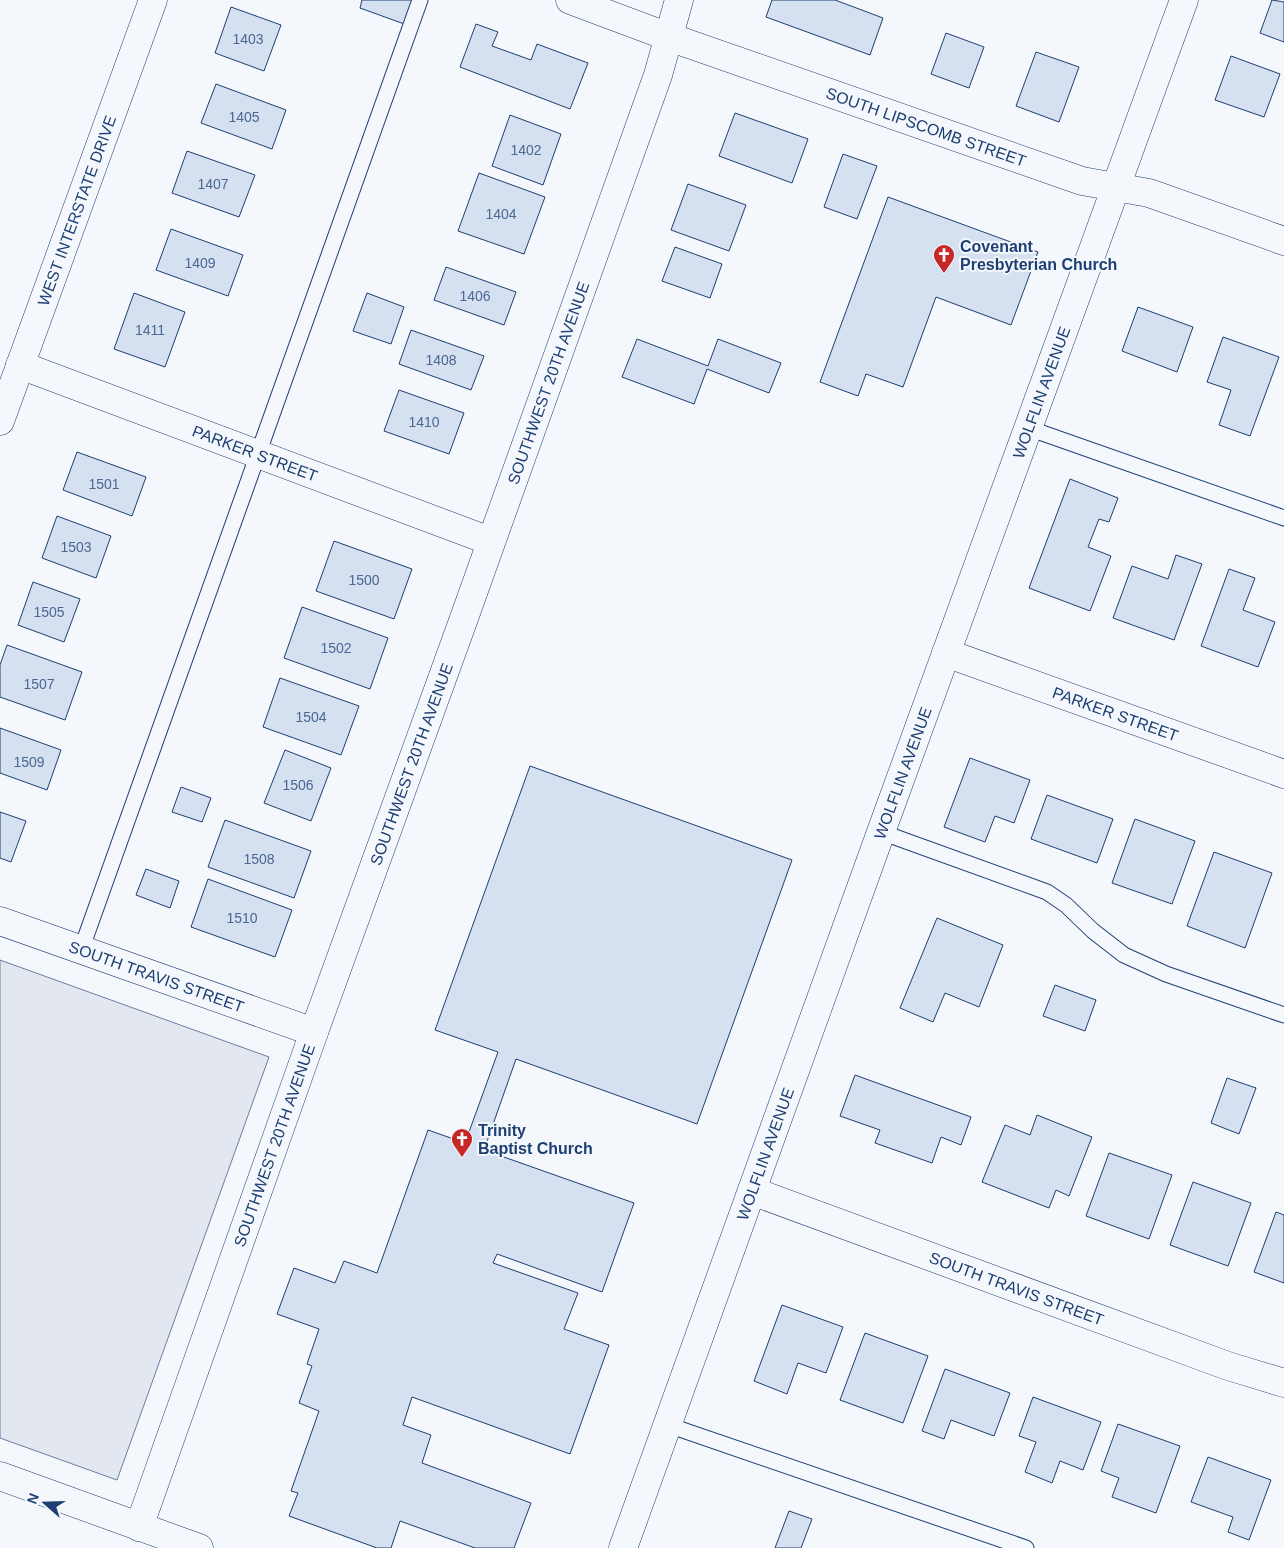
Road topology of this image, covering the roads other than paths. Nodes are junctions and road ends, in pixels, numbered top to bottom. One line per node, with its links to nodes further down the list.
1 (153, 0): 9 (street, WEST INTERSTATE DRIVE)
2 (420, 0): 12 (lane)
3 (570, 0): 6 (street, SOUTH LIPSCOMB STREET)
4 (679, 0): 6 (street, SOUTHWEST 20TH AVENUE)
5 (1184, 0): 7 (street, WOLFLIN AVENUE)
6 (669, 38): 7 (street, SOUTH LIPSCOMB STREET); 14 (street, SOUTHWEST 20TH AVENUE)
7 (1116, 188): 8 (street, SOUTH LIPSCOMB STREET); 11 (street, WOLFLIN AVENUE)
8 (1284, 241)
9 (20, 365): 10 (street, WEST INTERSTATE DRIVE); 12 (street, PARKER STREET)
10 (0, 422)
11 (1028, 428): 13 (lane); 15 (street, WOLFLIN AVENUE)
12 (257, 455): 14 (street, PARKER STREET); 19 (lane)
13 (1284, 518)
14 (490, 541): 21 (street, SOUTHWEST 20TH AVENUE)
15 (946, 653): 16 (street, PARKER STREET); 17 (street, WOLFLIN AVENUE)
16 (1284, 774)
17 (881, 832): 20 (lane); 22 (street, WOLFLIN AVENUE)
18 (0, 921): 19 (street, SOUTH TRAVIS STREET)
19 (81, 950): 21 (street, SOUTH TRAVIS STREET)
20 (1284, 1015)
21 (314, 1032): 26 (street, SOUTHWEST 20TH AVENUE)
22 (752, 1191): 23 (street, SOUTH TRAVIS STREET); 24 (street, WOLFLIN AVENUE)
23 (1284, 1384)
24 (668, 1425): 28 (street, WOLFLIN AVENUE); 29 (lane)
25 (0, 1476): 26 (street)
26 (139, 1527): 27 (street)
27 (200, 1548)
28 (623, 1548)
29 (1026, 1548)

